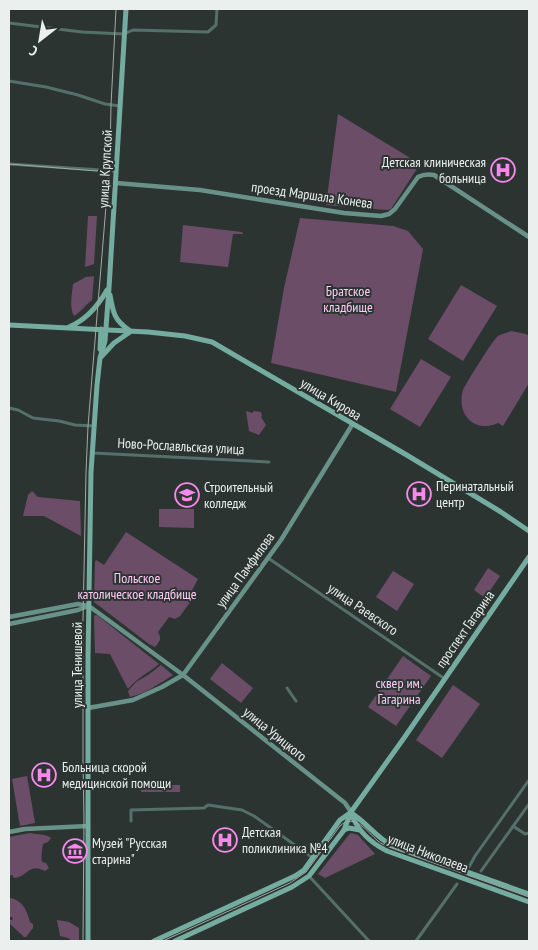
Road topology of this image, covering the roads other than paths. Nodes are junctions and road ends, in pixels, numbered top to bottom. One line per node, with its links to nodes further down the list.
1 (126, 9): 4 (main road, улица Крупской)
2 (217, 9): 4 (street)
3 (9, 23): 4 (street)
4 (124, 34): 6 (main road, улица Крупской)
5 (9, 81): 6 (street)
6 (120, 106): 8 (main road, улица Крупской)
7 (9, 164): 8 (street)
8 (116, 171): 9 (main road, улица Крупской)
9 (116, 183): 10 (street, проезд Маршала Конева); 11 (main road, улица Крупской)
10 (529, 236)
11 (109, 288): 13 (main road); 14 (main road, улица Крупской); 15 (main road)
12 (9, 325): 13 (main road, улица Кирова)
13 (68, 328): 14 (main road, улица Кирова)
14 (103, 330): 15 (main road, улица Кирова); 16 (main road, улица Тенишевой)
15 (131, 331): 16 (main road); 18 (main road, улица Кирова)
16 (100, 358): 19 (main road, улица Тенишевой)
17 (9, 408): 19 (street)
18 (352, 425): 22 (main road, улица Кирова); 24 (street, улица Памфилова)
19 (94, 426): 20 (main road, улица Тенишевой)
20 (93, 453): 21 (street, Ново-Рославльская улица); 25 (main road, улица Тенишевой)
21 (269, 462)
22 (529, 531)
23 (529, 557): 29 (main road, проспект Гагарина)
24 (268, 558): 28 (street, улица Памфилова); 29 (street, улица Раевского)
25 (88, 606): 26 (street); 27 (street); 28 (street, улица Урицкого); 32 (main road, улица Тенишевой)
26 (9, 617)
27 (9, 624)
28 (183, 675): 32 (street); 35 (street, улица Урицкого)
29 (445, 679): 35 (main road, проспект Гагарина)
30 (287, 688): 31 (street)
31 (296, 701)
32 (88, 708): 37 (main road, улица Тенишевой)
33 (529, 780): 44 (street)
34 (529, 804): 38 (street)
35 (351, 812): 39 (main road, проспект Гагарина); 40 (main road, улица Николаева); 43 (main road, проспект Гагарина); 48 (main road, улица Николаева)
36 (131, 821): 43 (street)
37 (88, 826): 41 (street); 50 (main road, улица Тенишевой)
38 (513, 826): 42 (street); 45 (street)
39 (344, 830): 40 (main road); 46 (main road, проспект Гагарина)
40 (360, 830): 49 (main road, улица Николаева)
41 (9, 832)
42 (529, 833)
43 (313, 858): 51 (main road, проспект Гагарина)
44 (469, 867)
45 (480, 871)
46 (309, 876): 52 (main road, проспект Гагарина); 53 (street)
47 (457, 884): 54 (street)
48 (529, 894)
49 (529, 902)
50 (88, 941)
51 (154, 941)
52 (175, 941)
53 (369, 941)
54 (416, 941)

